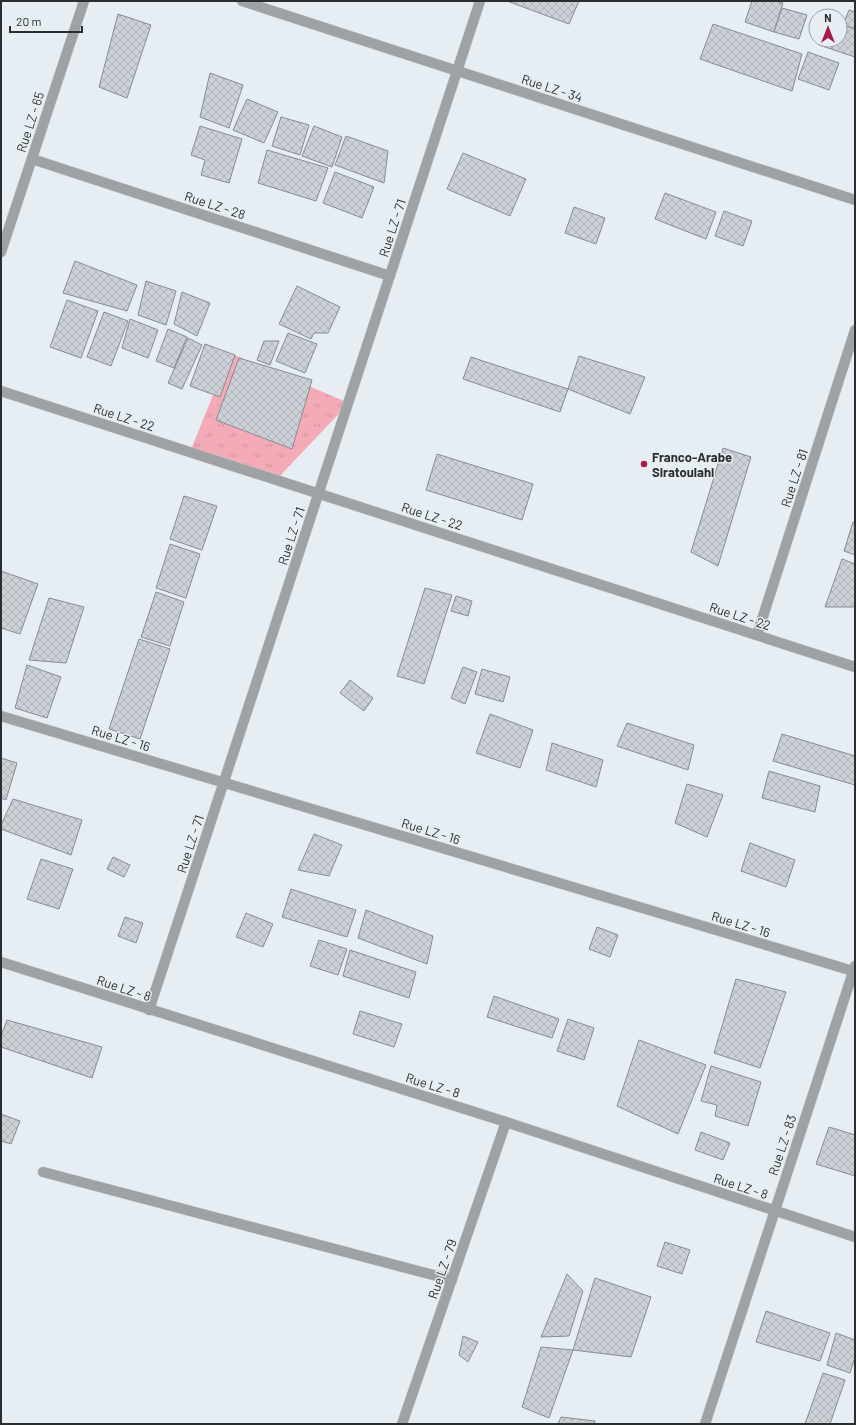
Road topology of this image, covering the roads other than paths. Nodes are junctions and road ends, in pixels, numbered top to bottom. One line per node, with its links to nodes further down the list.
1 (84, 1): 5 (street, Rue LZ - 65)
2 (242, 1): 4 (street, Rue LZ - 34)
3 (480, 1): 4 (street, Rue LZ - 71)
4 (458, 71): 6 (street, Rue LZ - 34); 8 (street, Rue LZ - 71)
5 (32, 159): 7 (street, Rue LZ - 65); 8 (street, Rue LZ - 28)
6 (855, 200)
7 (1, 252)
8 (390, 276): 11 (street, Rue LZ - 71)
9 (855, 330): 12 (street, Rue LZ - 81)
10 (1, 391): 11 (street, Rue LZ - 22)
11 (319, 493): 12 (street, Rue LZ - 22); 15 (street, Rue LZ - 71)
12 (757, 635): 13 (street, Rue LZ - 22)
13 (855, 667)
14 (1, 716): 15 (street, Rue LZ - 16)
15 (224, 783): 17 (street, Rue LZ - 16); 18 (street, Rue LZ - 71)
16 (1, 962): 18 (street, Rue LZ - 8)
17 (854, 969): 21 (street, Rue LZ - 83)
18 (149, 1010): 19 (street, Rue LZ - 8)
19 (506, 1122): 21 (street, Rue LZ - 8); 23 (street, Rue LZ - 79)
20 (43, 1172): 23 (street)
21 (774, 1211): 22 (street, Rue LZ - 8); 25 (street, Rue LZ - 83)
22 (855, 1237)
23 (452, 1280): 24 (street, Rue LZ - 79)
24 (402, 1424)
25 (705, 1424)

